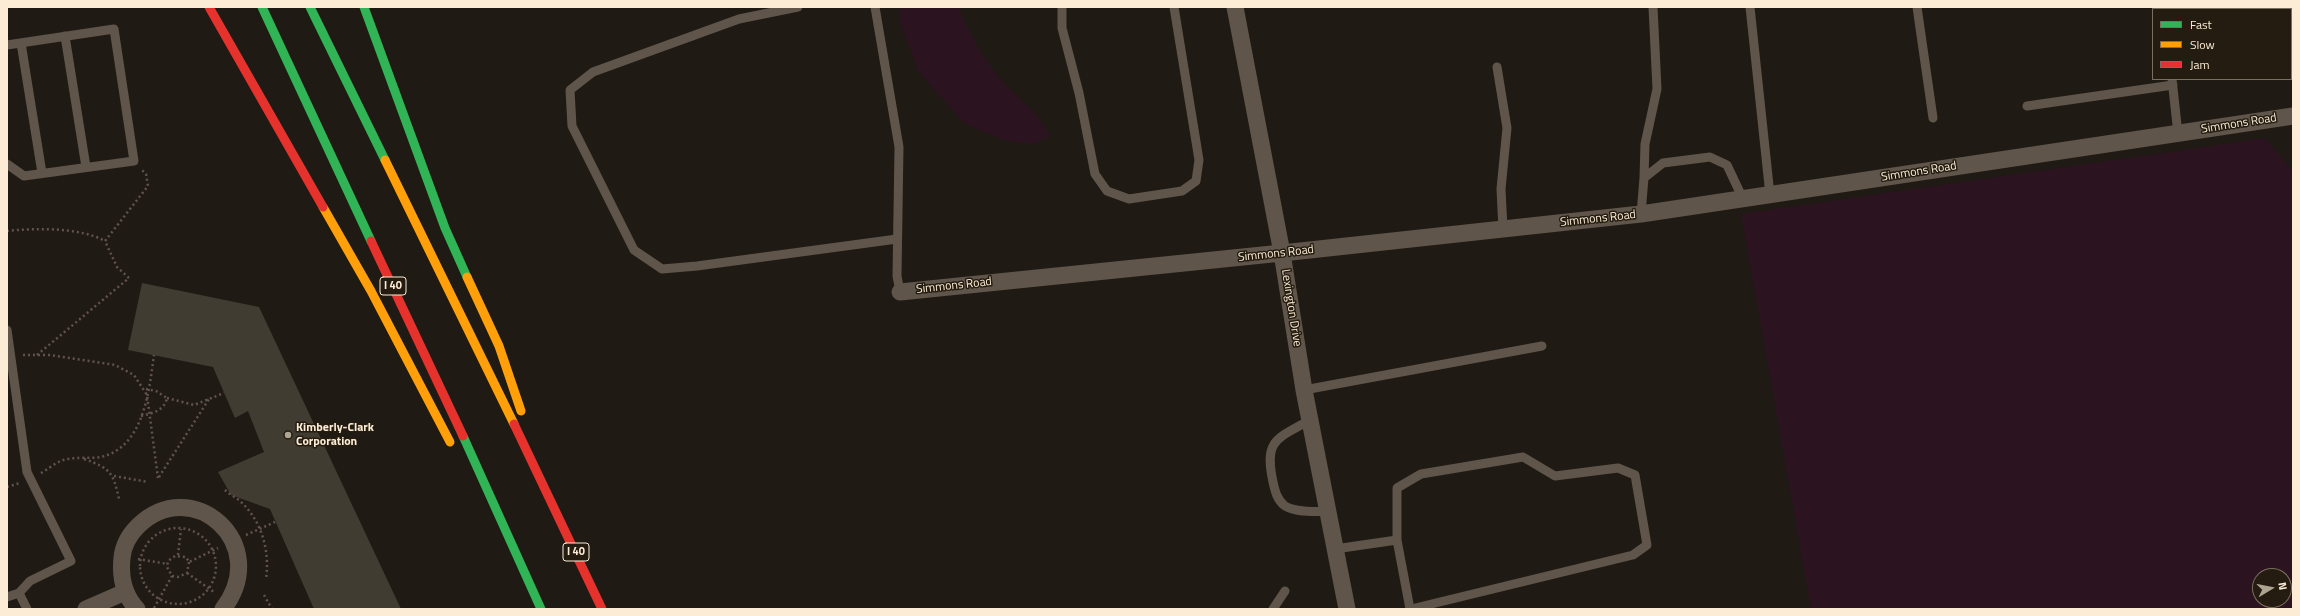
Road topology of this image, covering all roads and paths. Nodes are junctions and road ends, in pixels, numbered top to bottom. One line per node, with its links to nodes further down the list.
1 (209, 7): 51 (highway)
2 (262, 7): 74 (highway, I 40)
3 (310, 7): 57 (highway, I 40)
4 (364, 7): 57 (highway)
5 (798, 7): 32 (lane)
6 (876, 7): 32 (lane)
7 (1062, 7): 8 (lane)
8 (1174, 7)
9 (1235, 7): 34 (street, Lexington Drive)
10 (1653, 7): 26 (lane)
11 (1750, 7): 27 (lane)
12 (1917, 7): 20 (lane)
13 (65, 36): 14 (lane); 22 (lane); 24 (lane)
14 (21, 43): 15 (lane); 25 (lane)
15 (7, 45)
16 (1497, 67): 30 (lane)
17 (2173, 82): 18 (lane); 21 (lane)
18 (2027, 106)
19 (2293, 116): 21 (street, Simmons Road)
20 (1933, 118)
21 (2178, 134): 27 (street, Simmons Road)
22 (134, 161): 24 (lane); 33 (path)
23 (7, 164): 25 (lane)
24 (86, 167): 25 (lane)
25 (42, 173)
26 (1644, 178): 28 (lane); 29 (lane)
27 (1770, 195): 28 (street, Simmons Road)
28 (1743, 199): 29 (street, Simmons Road)
29 (1641, 214): 30 (street, Simmons Road)
30 (1503, 229): 34 (street, Simmons Road)
31 (7, 231): 33 (path)
32 (897, 239): 35 (lane)
33 (105, 241): 38 (path)
34 (1282, 253): 35 (street, Simmons Road); 43 (street, Lexington Drive)
35 (900, 292)
36 (7, 330): 40 (lane)
37 (1542, 346): 43 (lane)
38 (37, 355): 40 (path); 41 (path)
39 (154, 355): 42 (path)
40 (11, 356): 81 (lane)
41 (144, 389): 42 (path); 45 (path)
42 (148, 390): 45 (path); 46 (path)
43 (1304, 390): 50 (street, Lexington Drive)
44 (224, 393): 47 (path)
45 (147, 395): 48 (path); 49 (path)
46 (167, 398): 47 (path); 48 (path)
47 (209, 399): 48 (path)
48 (149, 414): 49 (path)
49 (141, 416): 52 (path)
50 (1310, 420): 60 (street, Lexington Drive); 60 (lane)
51 (454, 449)
52 (82, 459): 53 (path); 54 (path)
53 (54, 466)
54 (114, 476): 55 (path); 58 (path)
55 (148, 482)
56 (225, 490): 64 (path)
57 (550, 495): 92 (highway, I 40)
58 (119, 499)
59 (183, 508): 63 (path); 66 (street); 70 (street)
60 (1328, 512): 67 (street, Lexington Drive)
61 (489, 516): 74 (highway)
62 (275, 522): 64 (path)
63 (181, 529): 68 (path); 69 (path); 71 (path)
64 (259, 529): 66 (path); 77 (path)
65 (1397, 540): 67 (lane); 95 (lane); 95 (lane)
66 (233, 541): 68 (path); 85 (street)
67 (1335, 549): 94 (street, Lexington Drive)
68 (213, 550): 72 (path); 78 (path)
69 (178, 555): 72 (path); 73 (path)
70 (122, 556): 71 (path); 80 (street)
71 (139, 559): 73 (path); 84 (path)
72 (189, 562): 75 (path)
73 (168, 564): 76 (path)
74 (521, 567): 91 (highway, I 40)
75 (187, 572): 76 (path); 78 (path)
76 (172, 576): 84 (path)
77 (266, 579)
78 (209, 588): 84 (path); 85 (path)
79 (1285, 591): 93 (lane)
80 (125, 592): 87 (street); 88 (street)
81 (19, 593): 83 (lane); 86 (lane)
82 (264, 595): 90 (path)
83 (7, 597)
84 (158, 600): 89 (path)
85 (226, 606)
86 (27, 609)
87 (86, 609)
88 (136, 609)
89 (153, 609)
90 (272, 609)
91 (541, 609)
92 (602, 609)
93 (1273, 609)
94 (1347, 609)
95 (1411, 609)

